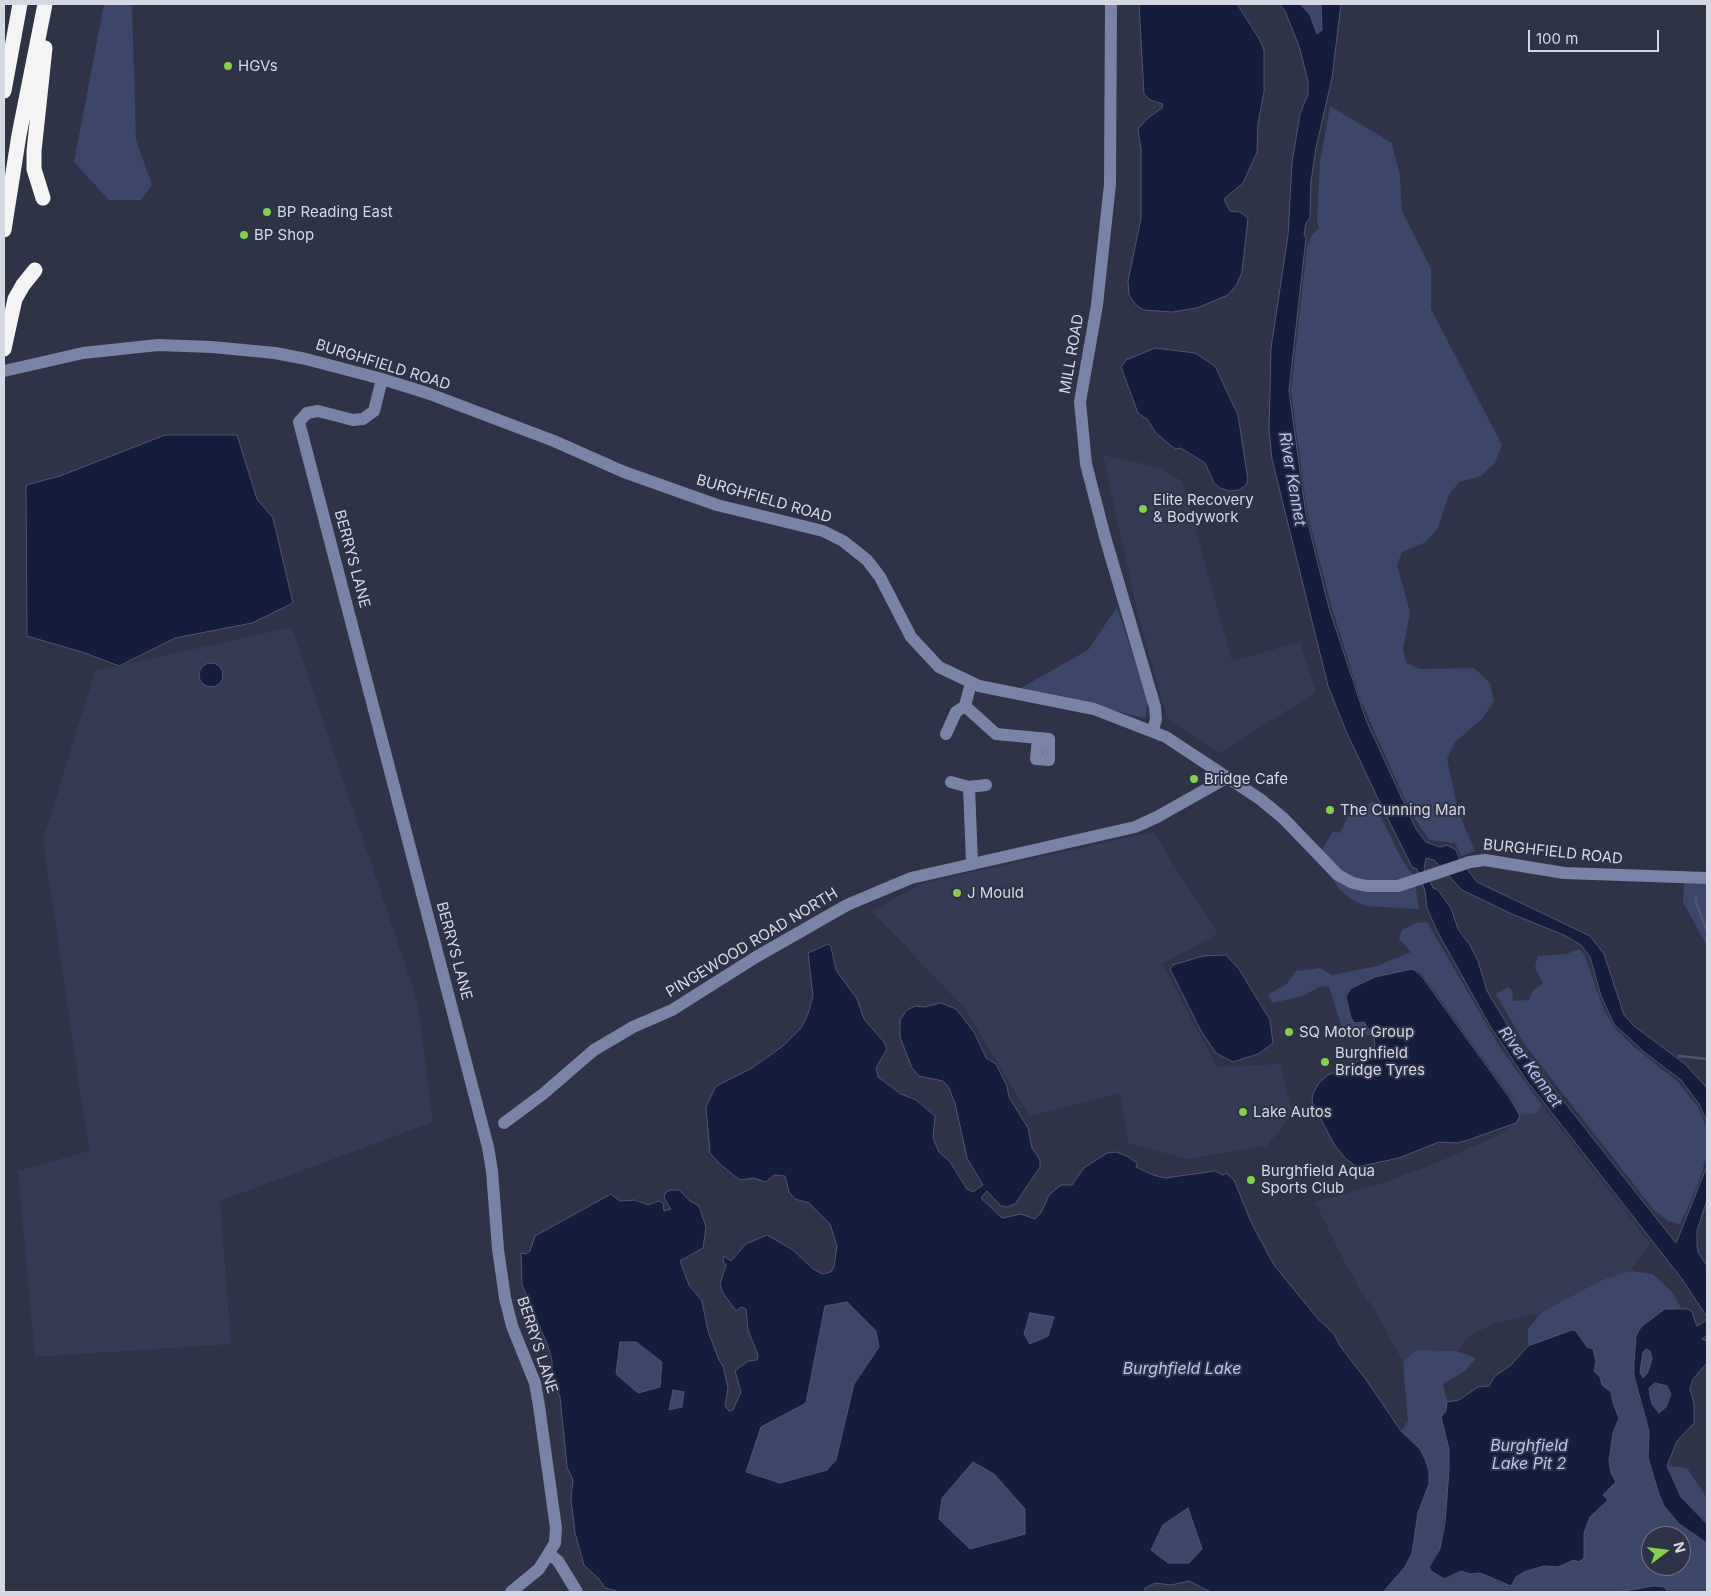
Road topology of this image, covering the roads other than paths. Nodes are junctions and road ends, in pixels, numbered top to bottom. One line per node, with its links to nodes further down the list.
1 (20, 4): 4 (highway)
2 (46, 4): 7 (highway); 8 (highway)
3 (1111, 4): 15 (street, MILL ROAD)
4 (13, 34): 5 (highway); 6 (highway)
5 (4, 58)
6 (4, 91)
7 (43, 198)
8 (4, 230)
9 (35, 270): 10 (highway)
10 (4, 350)
11 (4, 372): 12 (street, BURGHFIELD ROAD)
12 (382, 379): 13 (street, BURGHFIELD ROAD); 25 (street, BERRYS LANE)
13 (971, 683): 14 (street); 15 (street, BURGHFIELD ROAD)
14 (965, 706): 16 (street); 17 (street)
15 (1153, 730): 18 (street, BURGHFIELD ROAD)
16 (946, 734)
17 (1038, 738)
18 (1228, 777): 22 (street, PINGEWOOD ROAD NORTH); 23 (street, BURGHFIELD ROAD)
19 (951, 782): 21 (street)
20 (986, 784): 21 (street)
21 (969, 787): 22 (street)
22 (972, 862): 24 (street, PINGEWOOD ROAD NORTH)
23 (1707, 878)
24 (507, 1117)
25 (549, 1554): 26 (street, BERRYS LANE); 27 (street)
26 (512, 1592)
27 (577, 1592)

